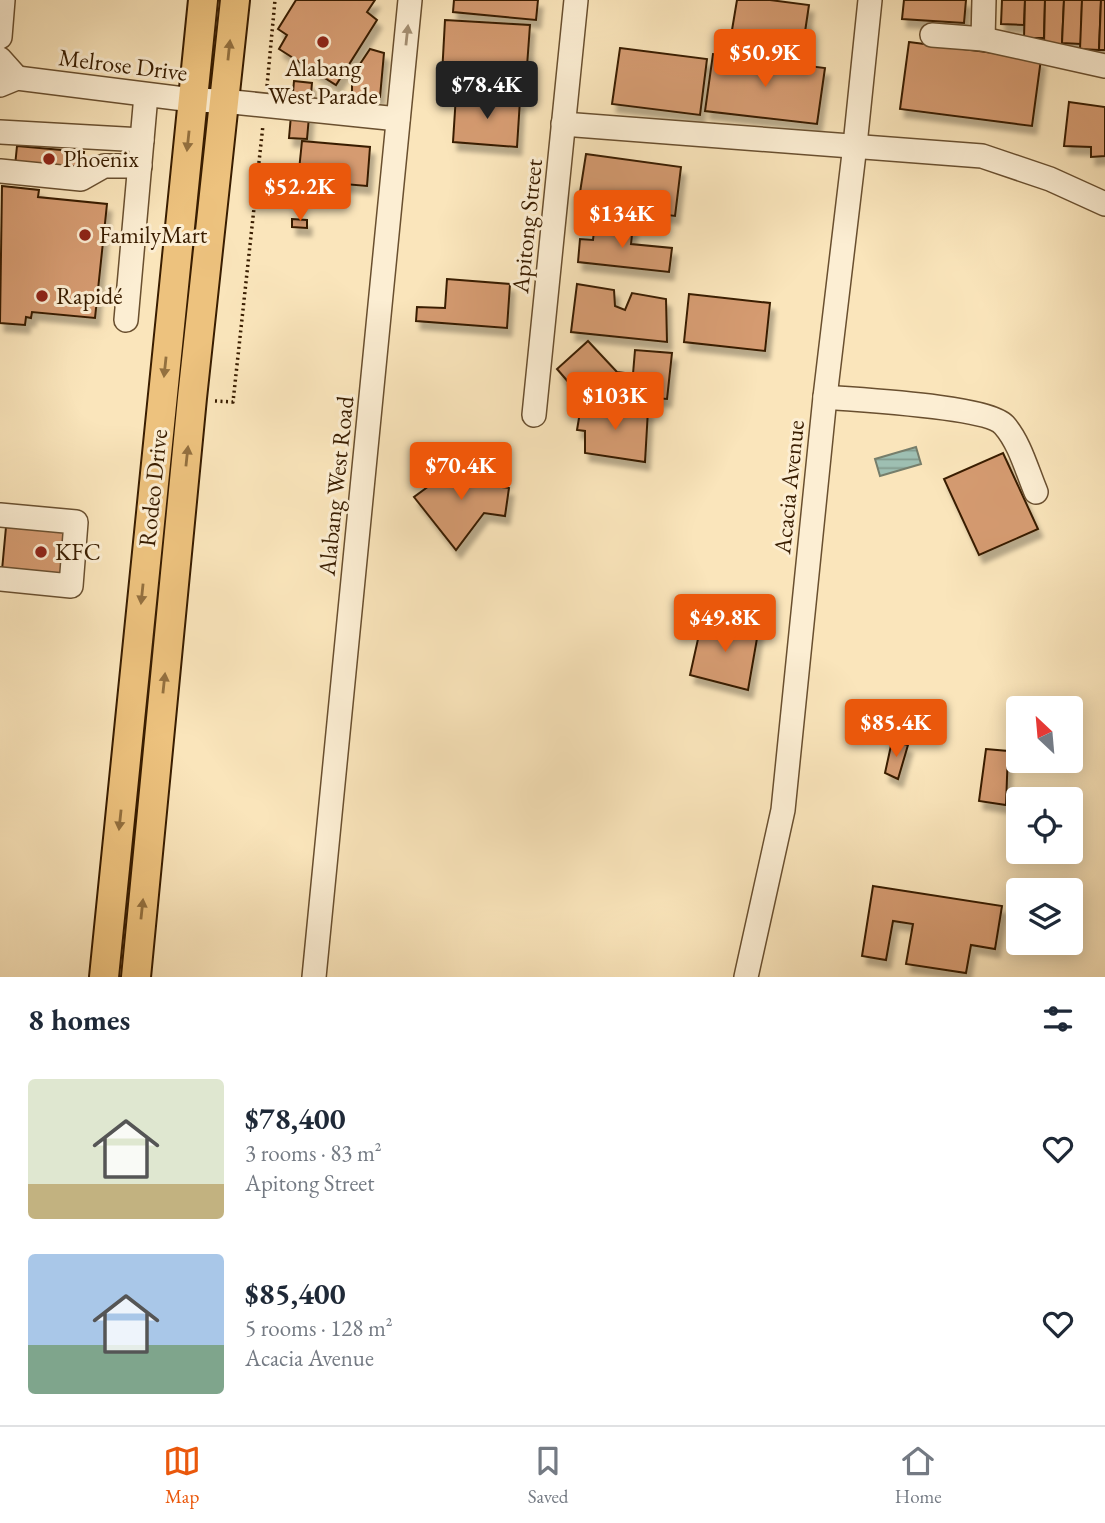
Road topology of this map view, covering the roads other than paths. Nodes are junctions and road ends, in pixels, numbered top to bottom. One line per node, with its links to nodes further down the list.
1 (3, 0): 9 (street)
2 (203, 0): 15 (main road, Rodeo Drive)
3 (235, 0): 16 (main road, Rodeo Drive, one-way to 3)
4 (410, 0): 17 (street, Alabang West Road, one-way to 4)
5 (576, 0): 18 (street, Apitong Street)
6 (870, 0): 21 (street, Acacia Avenue)
7 (984, 0): 10 (street)
8 (932, 35): 10 (street)
9 (0, 37)
10 (983, 39): 12 (street)
11 (0, 59): 13 (street, Melrose Drive)
12 (1105, 66)
13 (9, 81): 14 (street, Melrose Drive)
14 (146, 95): 15 (street, Melrose Drive); 20 (street)
15 (192, 100): 16 (street, Melrose Drive); 31 (main road, Rodeo Drive, one-way to 31)
16 (223, 101): 17 (street, Melrose Drive); 32 (main road, Rodeo Drive, one-way to 16)
17 (398, 119): 33 (street, Alabang West Road)
18 (564, 124): 21 (street); 27 (street, Apitong Street)
19 (0, 132): 20 (street)
20 (142, 140): 22 (street)
21 (855, 145): 24 (street); 26 (street, Acacia Avenue)
22 (140, 166): 23 (street); 25 (street)
23 (0, 172)
24 (1105, 204)
25 (126, 320)
26 (825, 397): 28 (street); 34 (street, Acacia Avenue)
27 (534, 415)
28 (1036, 492)
29 (0, 515): 30 (street)
30 (0, 579)
31 (104, 977)
32 (136, 977)
33 (314, 977)
34 (746, 977)

